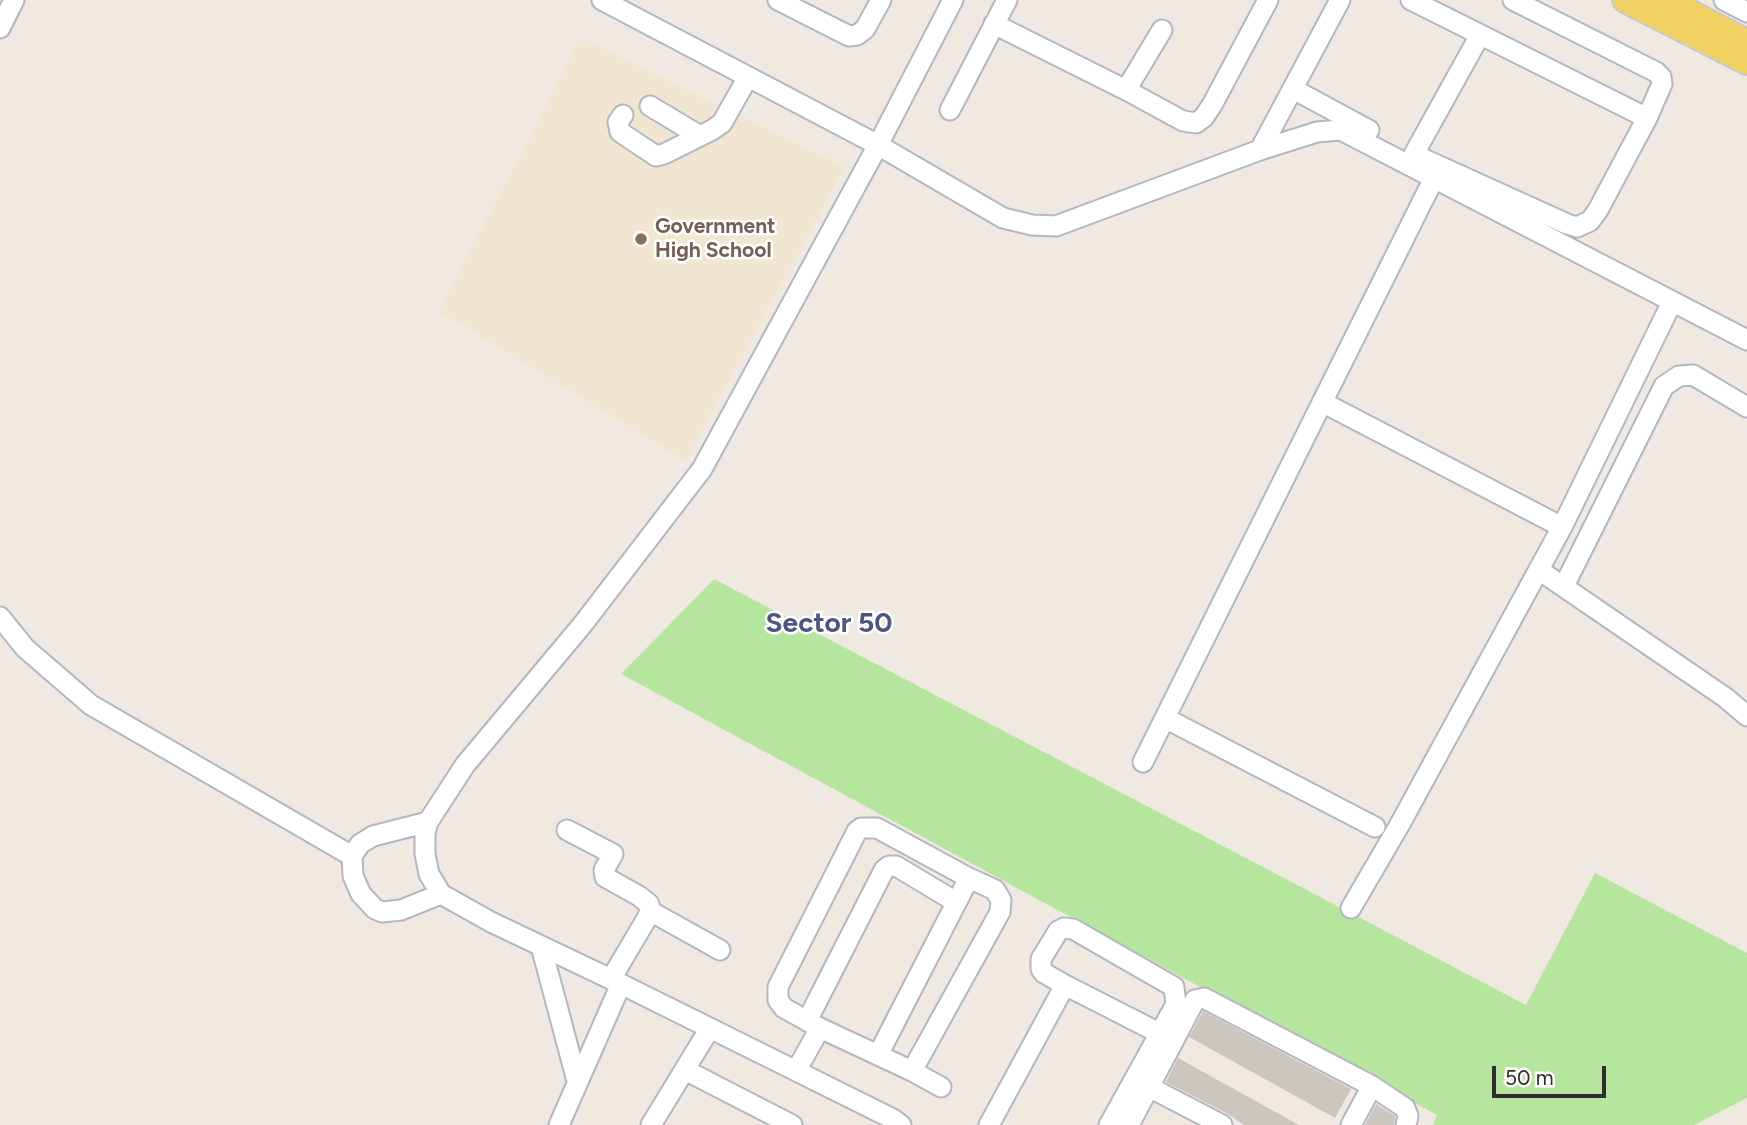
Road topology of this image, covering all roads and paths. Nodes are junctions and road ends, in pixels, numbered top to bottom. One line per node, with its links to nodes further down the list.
1 (14, 0): 16 (street)
2 (602, 0): 21 (street)
3 (778, 0): 4 (street)
4 (881, 0)
5 (953, 0): 29 (street)
6 (1007, 0): 15 (street)
7 (1268, 0): 23 (street)
8 (1340, 0): 22 (street)
9 (1411, 0): 18 (street)
10 (1513, 0): 27 (street)
11 (1625, 0): 20 (main road)
12 (1666, 0): 19 (main road)
13 (1724, 0): 14 (street)
14 (1747, 12)
15 (994, 24): 23 (street); 25 (street)
16 (0, 28)
17 (1162, 30): 23 (street)
18 (1480, 35): 27 (street); 31 (street)
19 (1747, 41)
20 (1747, 62)
21 (748, 76): 28 (street); 29 (street)
22 (1293, 89): 30 (street); 31 (street)
23 (1126, 90)
24 (650, 107): 28 (street)
25 (950, 110)
26 (623, 115): 28 (street)
27 (1647, 118): 31 (street)
28 (700, 136)
29 (878, 145): 30 (street); 44 (street)
30 (1260, 150): 32 (street)
31 (1414, 154)
32 (1434, 178): 33 (street); 35 (street)
33 (1672, 302): 34 (street); 37 (street)
34 (1747, 340)
35 (1322, 402): 37 (street); 42 (street)
36 (1747, 407): 39 (street)
37 (1562, 527): 38 (street)
38 (1539, 570): 39 (street); 51 (street)
39 (1564, 586): 41 (street)
40 (0, 617): 47 (street)
41 (1747, 716)
42 (1165, 718): 43 (street); 45 (street)
43 (1143, 762)
44 (428, 822): 47 (street); 49 (street)
45 (1375, 827)
46 (567, 830): 52 (street)
47 (352, 856): 49 (street)
48 (969, 878): 50 (street); 57 (street); 63 (street)
49 (441, 894): 53 (street)
50 (957, 902): 57 (street); 60 (street)
51 (1351, 908)
52 (650, 911): 54 (street); 55 (street)
53 (541, 946): 55 (street); 64 (street)
54 (720, 950)
55 (616, 981): 58 (street); 64 (street)
56 (1065, 985): 59 (street); 59 (street); 72 (street)
57 (814, 1024): 60 (street); 62 (street)
58 (710, 1028): 61 (street); 62 (street)
59 (1159, 1033): 73 (street)
60 (878, 1055): 63 (street)
61 (685, 1070): 70 (street); 71 (street)
62 (796, 1071): 68 (street)
63 (912, 1071): 66 (street)
64 (577, 1081): 69 (street)
65 (1373, 1086): 67 (street); 76 (street); 77 (street)
66 (941, 1087)
67 (1149, 1087): 74 (street); 75 (street)
68 (894, 1123)
69 (559, 1125)
70 (651, 1125)
71 (792, 1125)
72 (989, 1125)
73 (1110, 1125)
74 (1129, 1125)
75 (1222, 1125)
76 (1350, 1125)
77 (1406, 1125)

